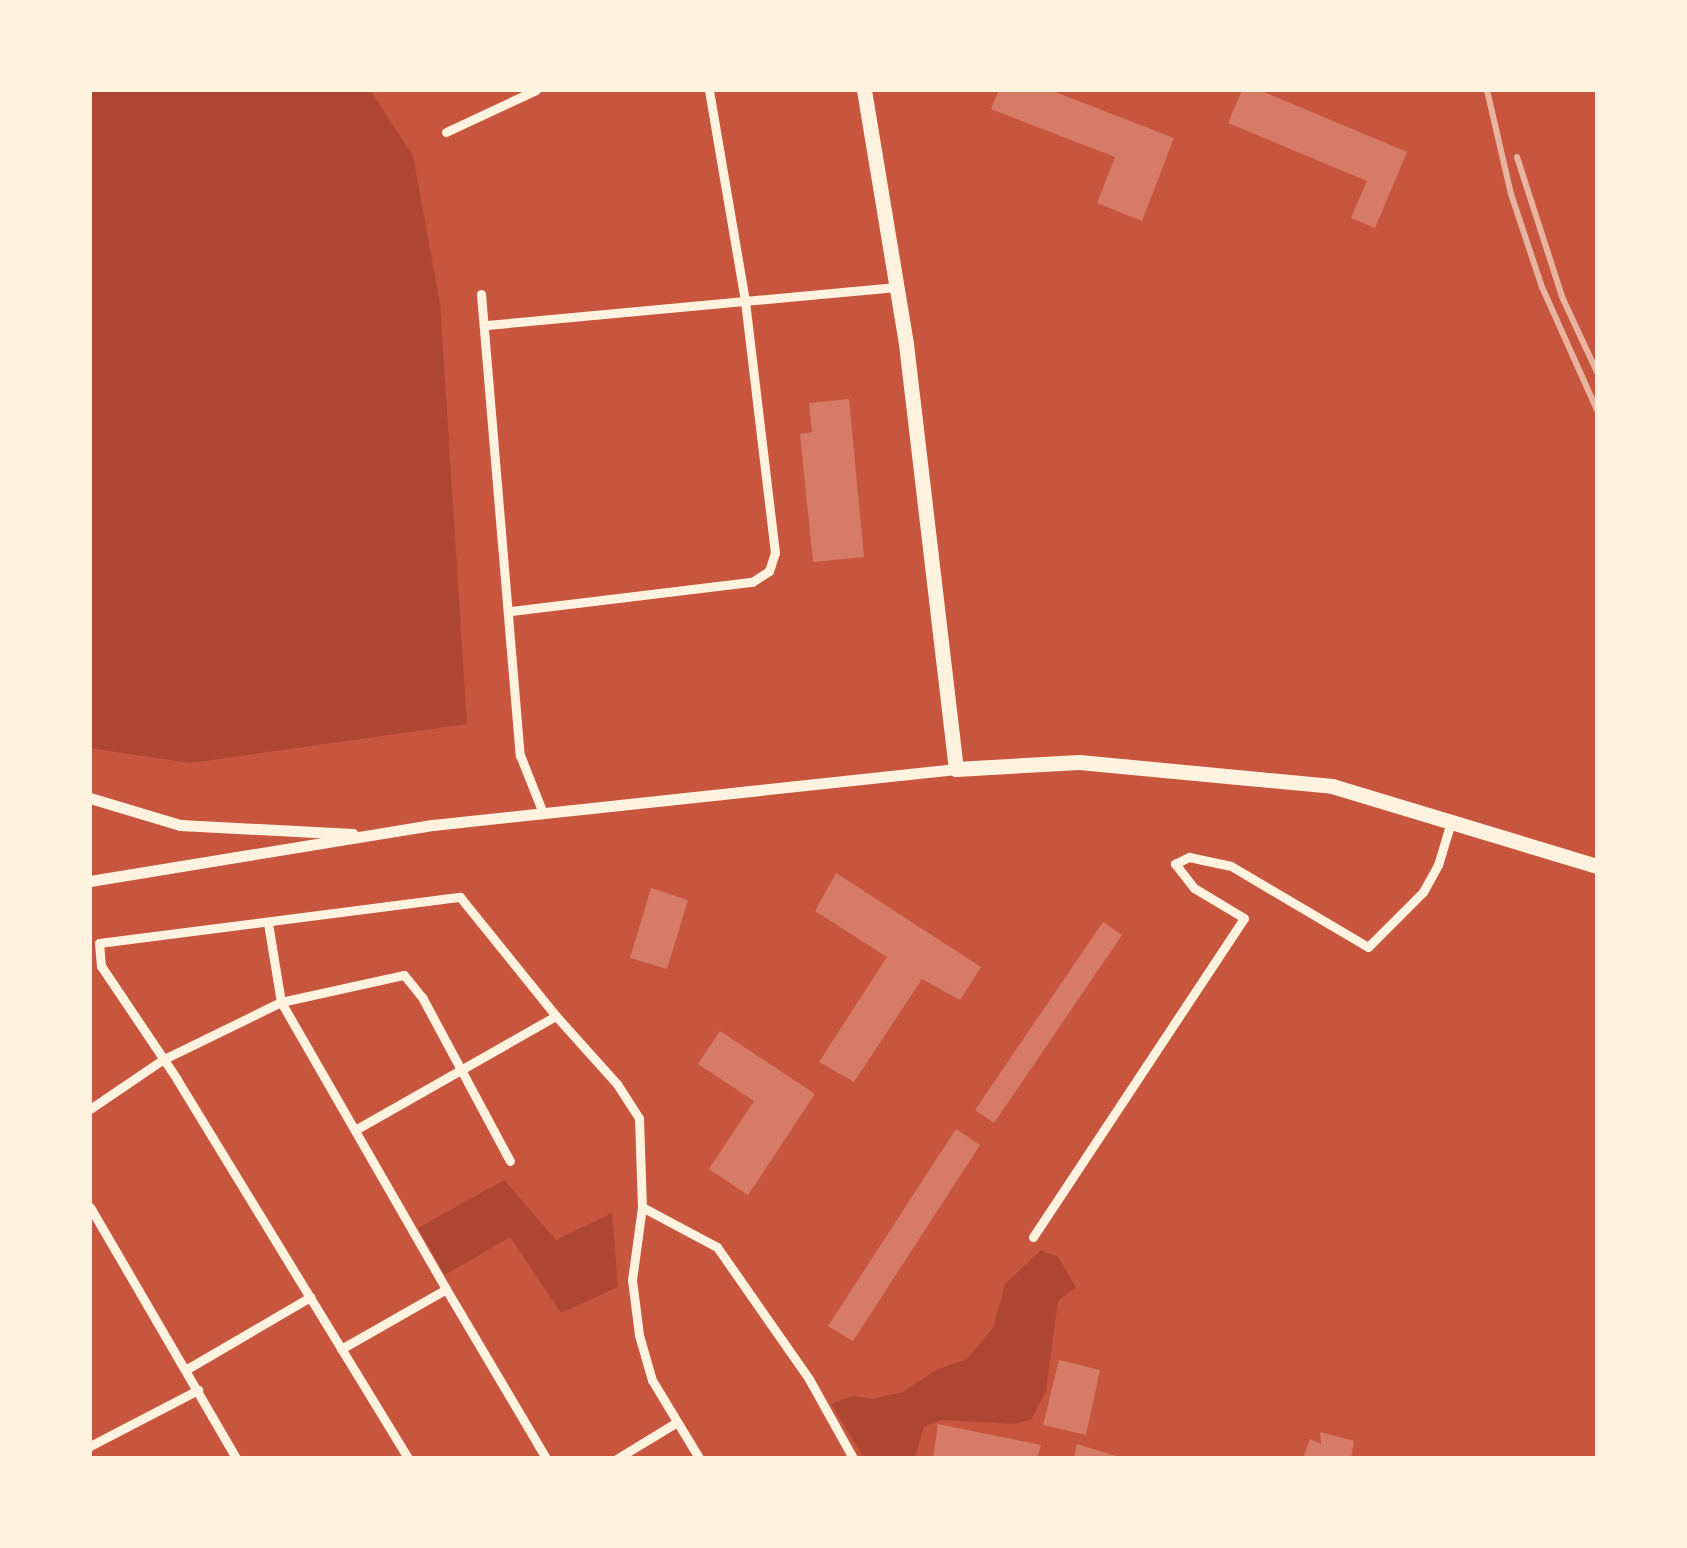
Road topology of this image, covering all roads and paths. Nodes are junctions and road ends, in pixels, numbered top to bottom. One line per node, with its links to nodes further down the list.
1 (536, 90): 4 (street)
2 (709, 90): 7 (street)
3 (864, 90): 5 (main road)
4 (446, 132)
5 (896, 287): 7 (street); 10 (main road)
6 (481, 294): 8 (street)
7 (744, 301): 8 (street); 9 (street)
8 (488, 325): 9 (street)
9 (511, 611): 12 (street)
10 (956, 769): 12 (street); 13 (main road)
11 (90, 798): 14 (street)
12 (543, 812): 14 (street)
13 (1451, 822): 15 (main road); 27 (street)
14 (378, 836): 16 (street)
15 (1597, 866)
16 (90, 881)
17 (268, 923): 18 (street); 19 (street); 20 (street)
18 (280, 1002): 20 (street); 21 (street); 23 (street)
19 (556, 1016): 21 (street); 25 (street)
20 (162, 1060): 22 (street); 29 (street)
21 (462, 1071): 23 (street); 24 (street)
22 (90, 1109)
23 (356, 1130): 28 (street)
24 (510, 1161)
25 (642, 1206): 33 (street); 40 (street)
26 (90, 1207): 31 (street)
27 (1033, 1237)
28 (446, 1288): 30 (street); 37 (street)
29 (310, 1297): 30 (street); 31 (street)
30 (341, 1349): 36 (street)
31 (187, 1369): 32 (street)
32 (198, 1390): 34 (street); 35 (street)
33 (677, 1422): 38 (street); 39 (street)
34 (90, 1446)
35 (236, 1458)
36 (408, 1458)
37 (546, 1458)
38 (618, 1458)
39 (699, 1458)
40 (853, 1458)

